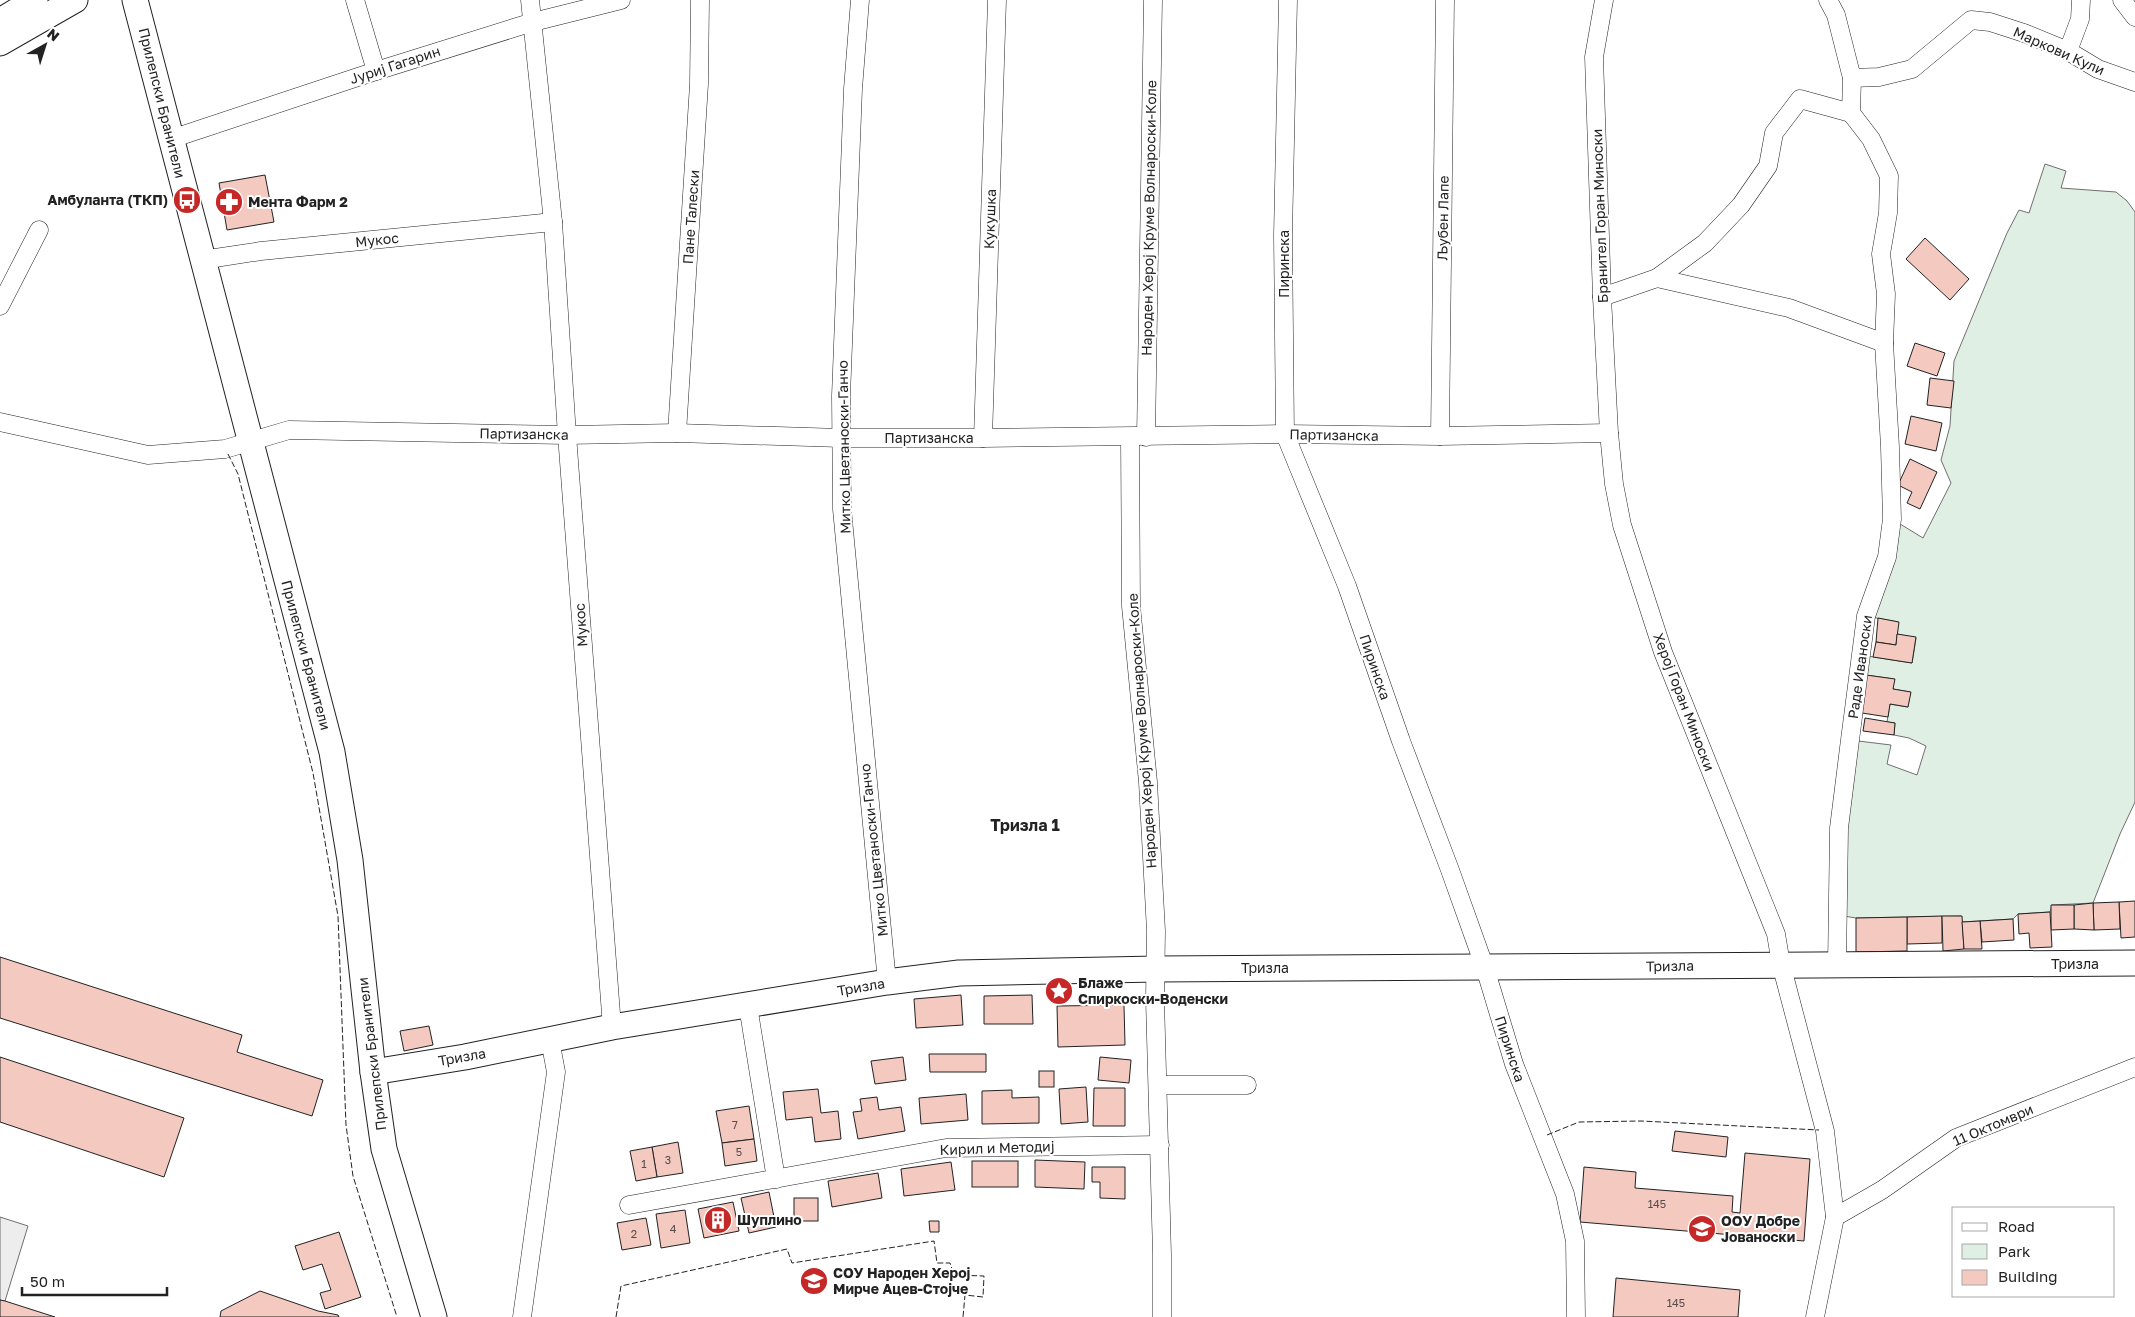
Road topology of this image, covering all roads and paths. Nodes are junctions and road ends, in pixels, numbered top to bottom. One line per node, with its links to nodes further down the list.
1 (35, 0): 18 (street)
2 (75, 0): 20 (street)
3 (136, 0): 26 (street, Прилепски Бранители)
4 (355, 0): 22 (street)
5 (530, 0): 19 (street, Мукос)
6 (621, 0): 19 (street, Јуриј Гагарин)
7 (700, 0): 36 (street, Пане Талески)
8 (860, 0): 41 (street, Митко Цветаноски-Ганчо)
9 (997, 0): 42 (street, Кукушка)
10 (1153, 0): 40 (street, Народен Херој Круме Волнароски-Коле)
11 (1288, 0): 37 (street, Пиринска)
12 (1445, 0): 39 (street, Љубен Лапе)
13 (1604, 0): 31 (street, Бранител Горан Миноски)
14 (1828, 0): 23 (street)
15 (2081, 0): 21 (street)
16 (2122, 0): 17 (street)
17 (2135, 17)
18 (0, 21)
19 (533, 22): 22 (street, Јуриј Гагарин); 27 (street, Мукос)
20 (0, 44)
21 (2068, 51): 23 (street, Маркови Кули); 24 (street, Маркови Кули)
22 (376, 71): 26 (street, Јуриј Гагарин)
23 (1852, 78): 25 (street)
24 (2135, 82)
25 (1850, 114): 30 (street); 33 (street, Раде Иваноски)
26 (171, 139): 29 (street, Прилепски Бранители)
27 (553, 222): 29 (street, Мукос); 38 (street, Мукос)
28 (39, 230): 32 (street)
29 (202, 260): 43 (street, Прилепски Бранители)
30 (1656, 278): 31 (street); 33 (street)
31 (1602, 297): 35 (street, Бранител Горан Миноски)
32 (0, 306)
33 (1884, 343): 46 (street, Раде Иваноски)
34 (0, 422): 43 (street, Партизанска)
35 (1609, 433): 39 (street, Партизанска); 45 (street, Херој Горан Миноски)
36 (677, 434): 38 (street, Партизанска); 41 (street, Партизанска)
37 (1285, 434): 39 (street, Партизанска); 40 (street, Партизанска); 48 (street, Пиринска)
38 (567, 435): 43 (street, Партизанска); 51 (street, Мукос)
39 (1440, 436)
40 (1138, 437): 42 (street, Партизанска); 47 (street, Народен Херој Круме Волнароски-Коле)
41 (840, 438): 42 (street, Партизанска); 49 (street, Митко Цветаноски-Ганчо)
42 (983, 438)
43 (251, 442): 54 (street, Прилепски Бранители)
44 (2135, 963): 46 (street, Тризла)
45 (1781, 964): 46 (street, Тризла); 48 (street, Тризла); 60 (street)
46 (1837, 965)
47 (1156, 968): 48 (street, Тризла); 49 (street, Тризла); 55 (street, Народен Херој Круме Волнароски-Коле)
48 (1485, 968): 64 (street, Пиринска)
49 (887, 982): 50 (street, Тризла)
50 (748, 1006): 51 (street, Тризла); 58 (street)
51 (612, 1027): 52 (street, Тризла)
52 (550, 1040): 54 (street, Тризла); 62 (street)
53 (2135, 1067): 60 (street, 11 Октомври)
54 (373, 1072): 61 (street, Прилепски Бранители)
55 (1158, 1085): 56 (street); 57 (street, Народен Херој Круме Волнароски-Коле)
56 (1247, 1085)
57 (1160, 1145): 58 (street, Кирил и Методиј); 63 (street, Народен Херој Круме Волнароски-Коле)
58 (776, 1179): 59 (street, Кирил и Методиј)
59 (629, 1205)
60 (1835, 1217): 65 (street)
61 (434, 1317)
62 (522, 1317)
63 (1162, 1317)
64 (1576, 1317)
65 (1815, 1317)

